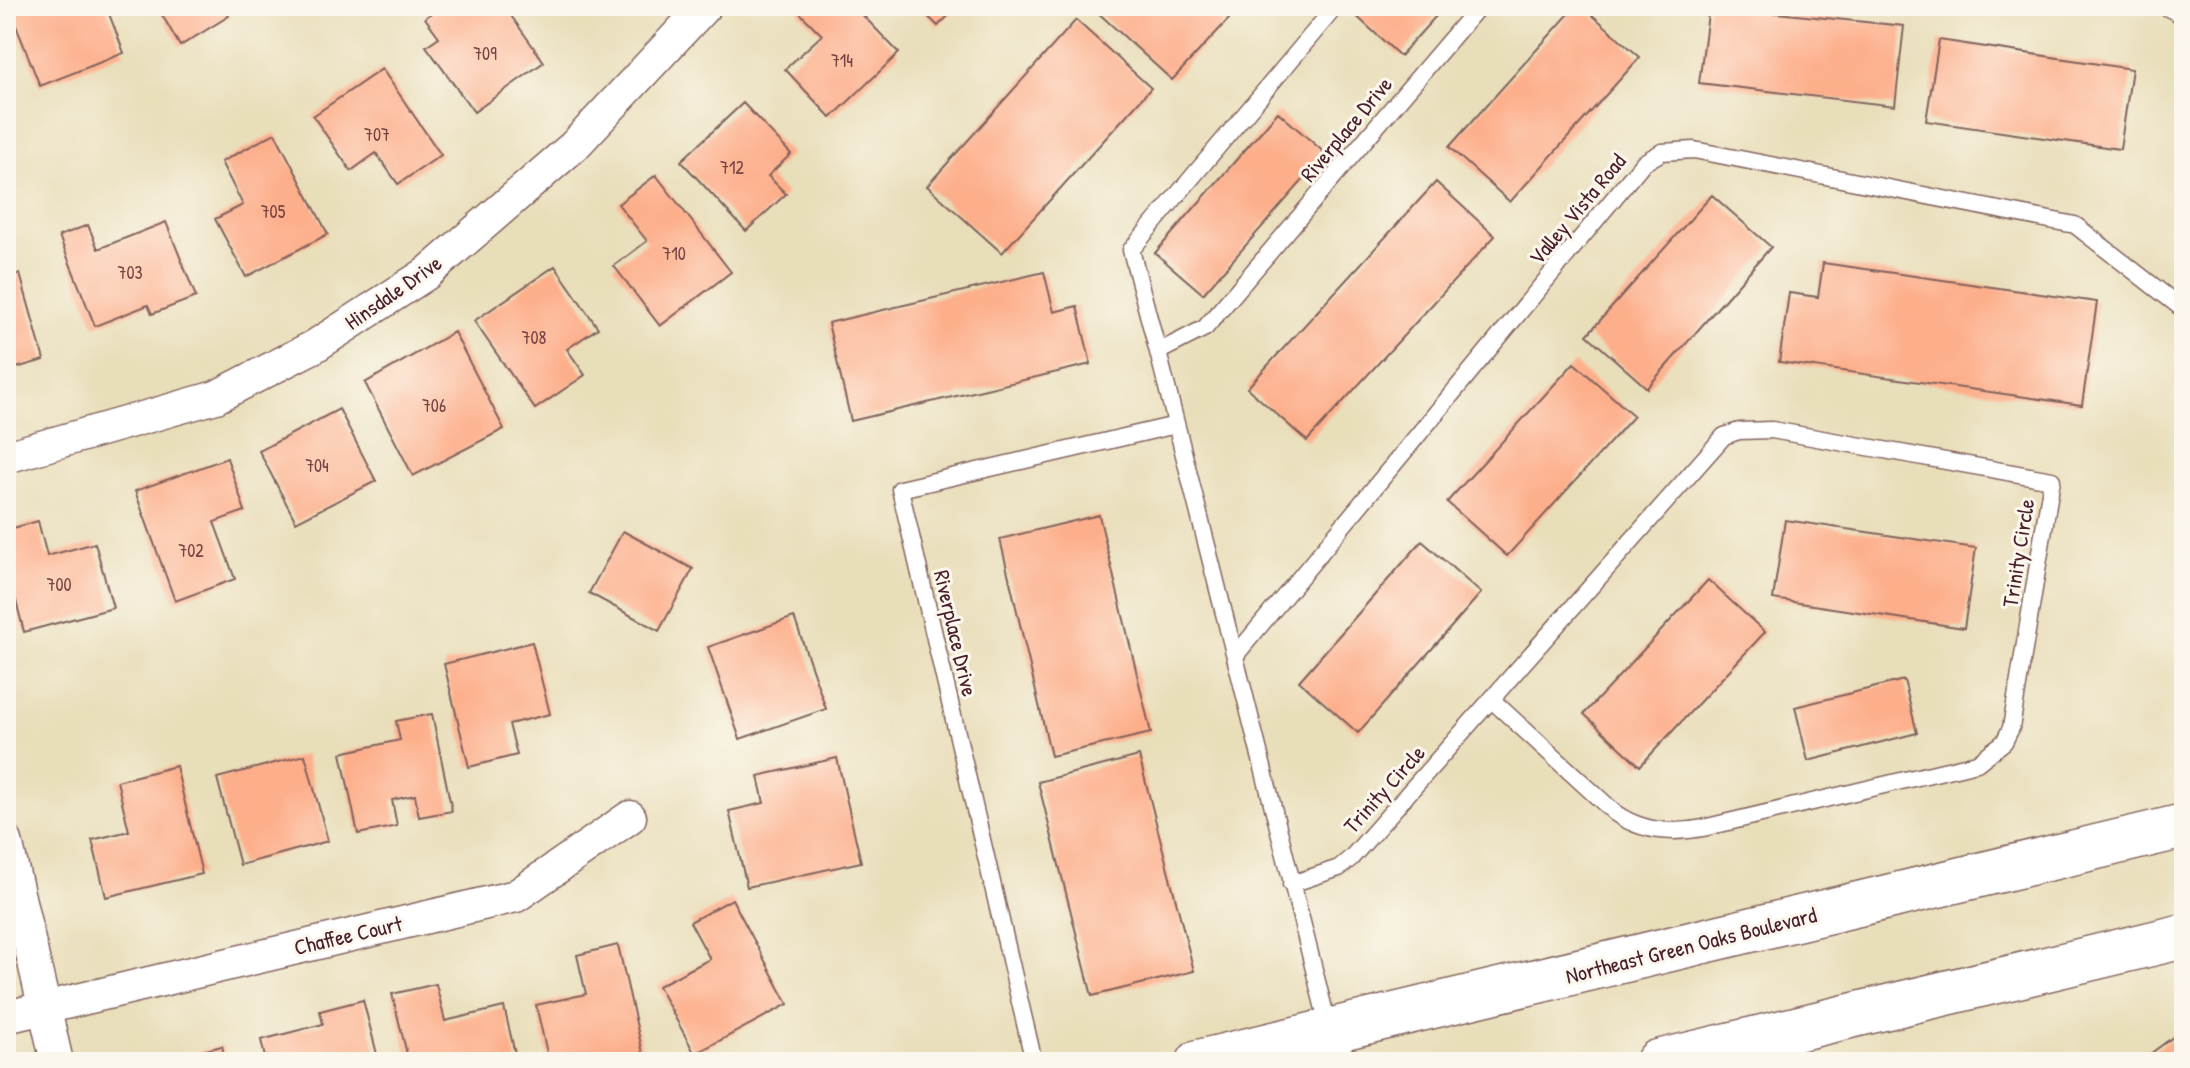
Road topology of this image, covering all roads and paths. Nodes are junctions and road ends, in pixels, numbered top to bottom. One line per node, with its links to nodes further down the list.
1 (705, 6): 9 (street, Hinsdale Drive)
2 (1336, 6): 7 (lane)
3 (1479, 6): 7 (lane, Riverplace Drive)
4 (2164, 6): 5 (lane)
5 (2184, 16)
6 (2184, 310): 10 (lane, Valley Vista Road)
7 (1158, 352): 8 (lane)
8 (1176, 425): 10 (lane); 21 (lane, Riverplace Drive)
9 (6, 457)
10 (1235, 656): 15 (lane)
11 (1493, 701): 11 (lane, Trinity Circle); 15 (lane, Trinity Circle)
12 (630, 817): 17 (street, Chaffee Court)
13 (2184, 826): 19 (main road, Northeast Green Oaks Boulevard)
14 (6, 841): 17 (street)
15 (1291, 884): 19 (lane)
16 (2184, 936): 23 (main road)
17 (45, 1007): 18 (street, Chaffee Court); 20 (street)
18 (6, 1017)
19 (1334, 1046): 22 (main road, Northeast Green Oaks Boulevard)
20 (57, 1062)
21 (1034, 1062)
22 (1199, 1062)
23 (1658, 1062)

